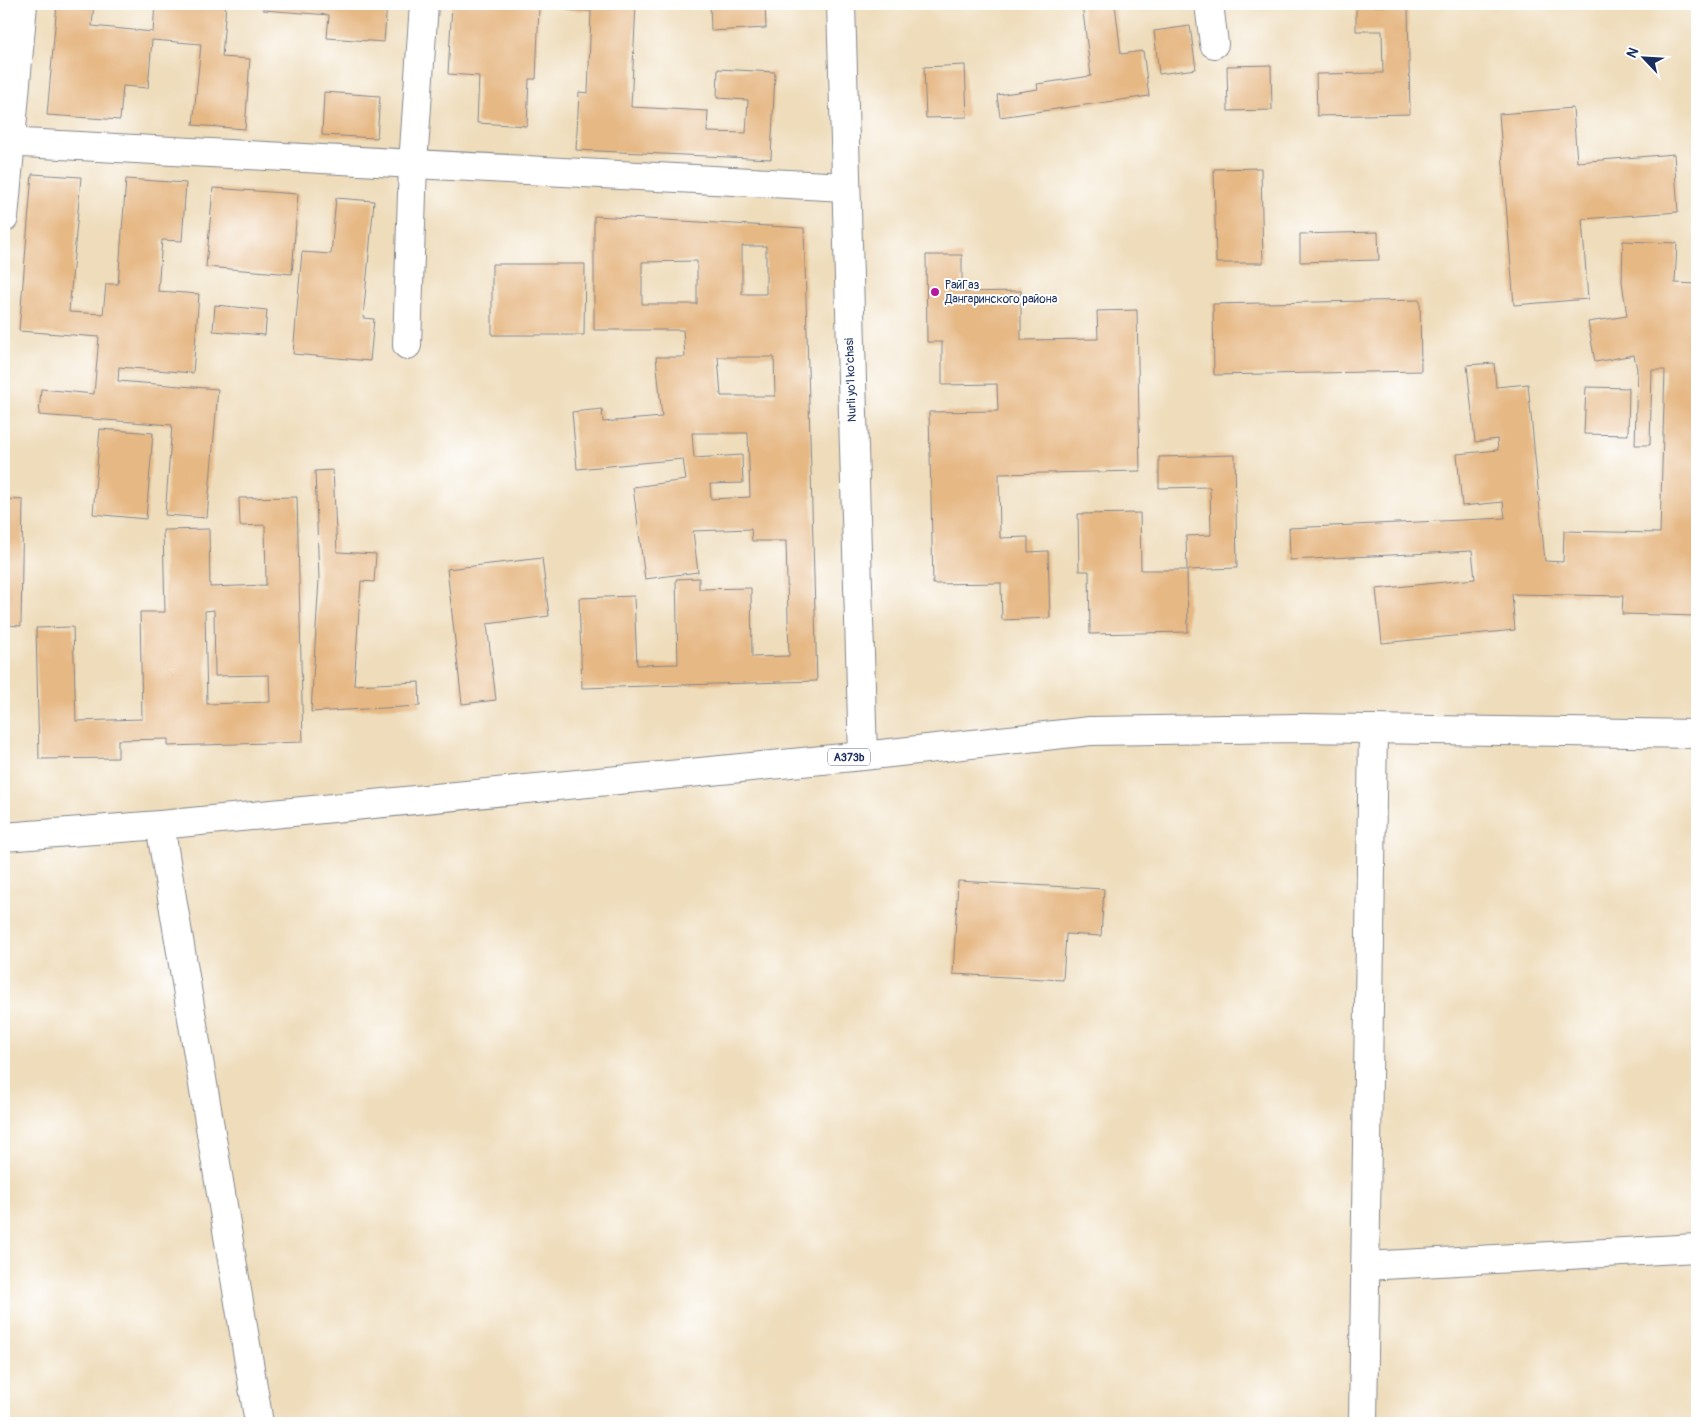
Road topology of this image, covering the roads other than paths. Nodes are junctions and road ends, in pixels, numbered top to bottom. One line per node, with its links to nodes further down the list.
1 (23, 4): 6 (main road)
2 (424, 4): 7 (main road)
3 (841, 4): 8 (main road, Nurli yo'l ko'chasi)
4 (1210, 4): 5 (main road)
5 (1214, 44)
6 (7, 142): 7 (main road); 9 (main road)
7 (413, 164): 8 (main road); 10 (main road)
8 (846, 188): 13 (main road, Nurli yo'l ko'chasi)
9 (4, 218)
10 (406, 345)
11 (1373, 730): 12 (main road, A373b); 13 (main road, A373b); 17 (main road)
12 (1697, 734)
13 (863, 756): 14 (main road, A373b)
14 (160, 825): 15 (main road, A373b); 18 (main road)
15 (4, 837)
16 (1697, 1248): 17 (main road)
17 (1365, 1266): 19 (main road)
18 (259, 1423)
19 (1363, 1423)

